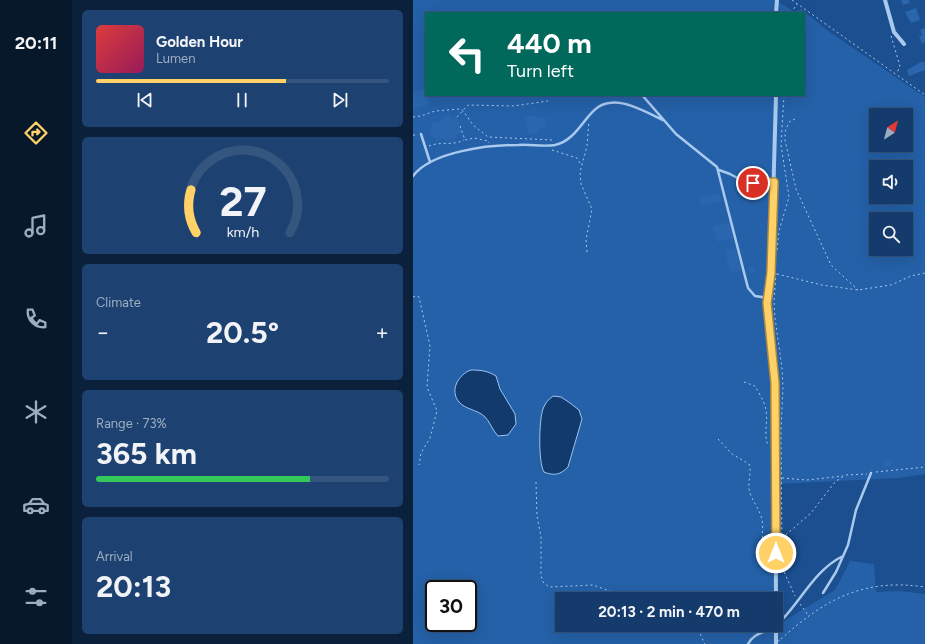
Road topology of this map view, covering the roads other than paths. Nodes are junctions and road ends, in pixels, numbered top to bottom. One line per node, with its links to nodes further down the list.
1 (777, 0): 3 (street)
2 (885, 0): 4 (street)
3 (776, 12)
4 (904, 44)
5 (643, 96): 7 (lane)
6 (776, 96): 12 (street)
7 (663, 120): 9 (lane); 10 (lane)
8 (421, 134): 9 (lane)
9 (430, 162): 11 (lane)
10 (719, 170): 12 (lane); 13 (lane)
11 (413, 176)
12 (774, 182): 13 (street)
13 (768, 298): 16 (street)
14 (871, 473): 15 (lane)
15 (843, 556): 17 (lane); 18 (lane)
16 (776, 592)
17 (823, 593)
18 (783, 619)
19 (761, 632): 21 (lane)
20 (776, 632): 22 (street)
21 (748, 644)
22 (775, 644)

